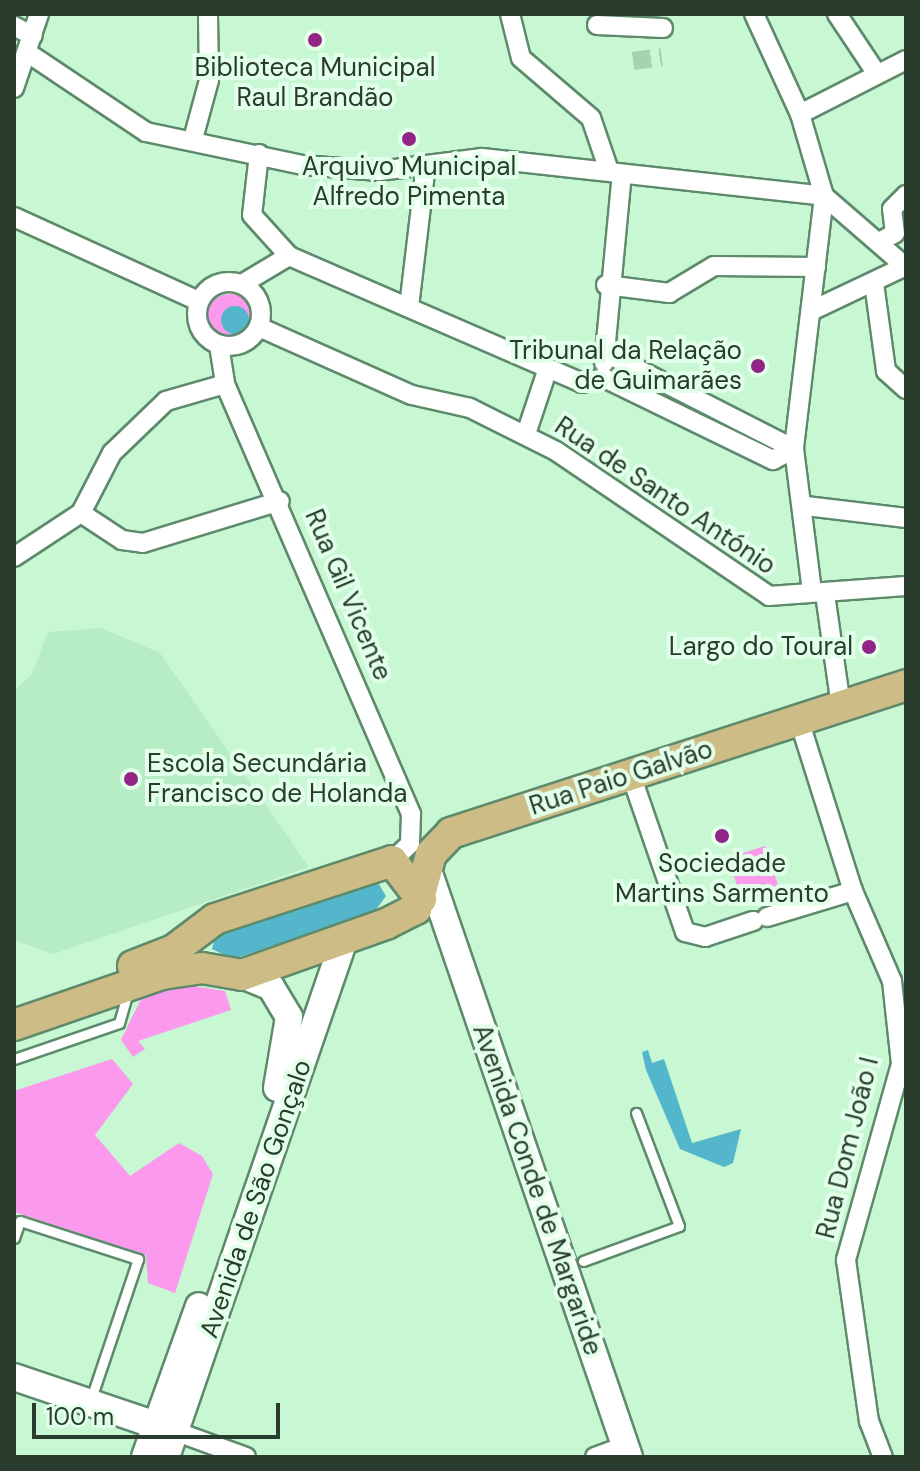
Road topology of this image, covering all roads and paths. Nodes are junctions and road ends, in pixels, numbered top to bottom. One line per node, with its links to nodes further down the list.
1 (39, 14): 9 (street)
2 (208, 14): 14 (street)
3 (510, 14): 17 (street)
4 (754, 14): 13 (street)
5 (837, 14): 11 (street)
6 (597, 25): 8 (street)
7 (14, 26): 9 (street)
8 (663, 28)
9 (30, 44): 12 (street); 14 (street)
10 (906, 60): 11 (street)
11 (875, 71): 13 (street)
12 (14, 88)
13 (800, 114): 19 (street)
14 (193, 139): 15 (street)
15 (259, 154): 16 (street); 22 (street)
16 (426, 165): 17 (street); 29 (street)
17 (623, 174): 19 (street); 27 (street)
18 (906, 195): 21 (street)
19 (824, 196): 21 (street); 24 (street)
20 (14, 217): 28 (street)
21 (879, 242): 23 (street)
22 (289, 256): 26 (street); 29 (street)
23 (906, 266): 25 (street)
24 (816, 267): 27 (street); 30 (street)
25 (874, 283): 30 (street); 37 (street)
26 (242, 284): 28 (street); 31 (street)
27 (606, 285): 33 (street)
28 (198, 301): 32 (street)
29 (409, 307): 34 (street)
30 (813, 310): 39 (street)
31 (259, 327): 32 (street); 46 (street, Rua de Santo António)
32 (219, 345): 36 (street, Rua Gil Vicente)
33 (604, 352): 35 (street); 39 (street)
34 (548, 368): 35 (street); 38 (street)
35 (604, 378): 39 (street)
36 (225, 384): 40 (street, Rua Gil Vicente); 42 (street)
37 (906, 389)
38 (528, 428)
39 (794, 449): 41 (street)
40 (280, 501): 42 (street); 51 (street, Rua Gil Vicente)
41 (806, 506): 43 (street); 46 (street)
42 (81, 513): 44 (street)
43 (906, 518)
44 (14, 557)
45 (906, 586): 46 (street)
46 (819, 592): 48 (street)
47 (906, 685): 48 (main road)
48 (841, 706): 49 (main road, Rua Paio Galvão)
49 (799, 720): 50 (main road, Rua Paio Galvão); 53 (street, Rua Dom João I)
50 (631, 775): 52 (main road, Rua Paio Galvão); 53 (street)
51 (392, 861): 52 (main road); 54 (main road)
52 (425, 887): 55 (main road); 69 (street, Avenida Conde de Margaride)
53 (853, 891): 62 (street, Rua Dom João I)
54 (198, 933): 56 (main road); 59 (main road)
55 (344, 940): 57 (main road); 68 (street, Avenida de São Gonçalo)
56 (202, 968): 57 (main road); 58 (main road)
57 (242, 975): 68 (street, Avenida de São Gonçalo)
58 (129, 986): 60 (main road); 61 (lane)
59 (14, 1006)
60 (14, 1025)
61 (14, 1059)
62 (904, 1064): 74 (street, Rua Dom João I)
63 (636, 1113): 65 (lane)
64 (14, 1238): 67 (lane)
65 (583, 1261)
66 (14, 1377): 67 (street)
67 (90, 1403): 68 (street)
68 (166, 1428): 70 (street, Avenida de São Gonçalo); 71 (street, Avenida de São Gonçalo); 72 (street)
69 (627, 1452): 73 (street)
70 (145, 1457)
71 (166, 1457)
72 (246, 1457)
73 (595, 1457)
74 (883, 1457)

